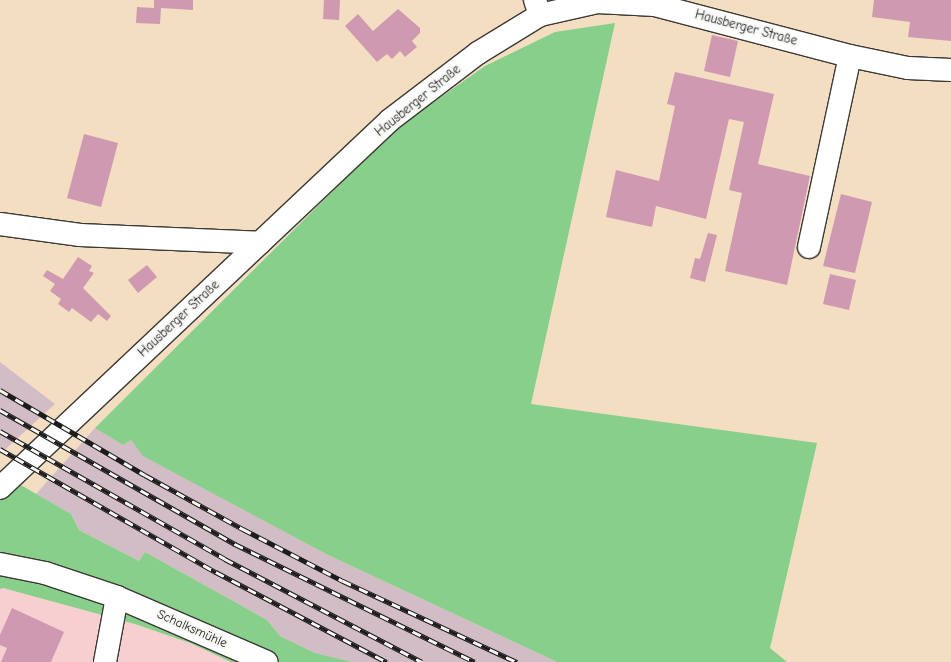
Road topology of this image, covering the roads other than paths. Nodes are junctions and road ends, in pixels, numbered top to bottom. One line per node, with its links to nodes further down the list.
1 (538, 7): 2 (main road, Hausberger Straße); 5 (main road, Hausberger Straße)
2 (850, 56): 3 (main road, Hausberger Straße); 6 (main road)
3 (951, 70)
4 (0, 224): 5 (main road)
5 (260, 243): 7 (main road, Hausberger Straße)
6 (809, 246)
7 (0, 488)
8 (0, 564): 9 (main road, Schalksmühle)
9 (117, 596): 10 (main road, Schalksmühle); 11 (main road)
10 (257, 660)
11 (105, 662)

